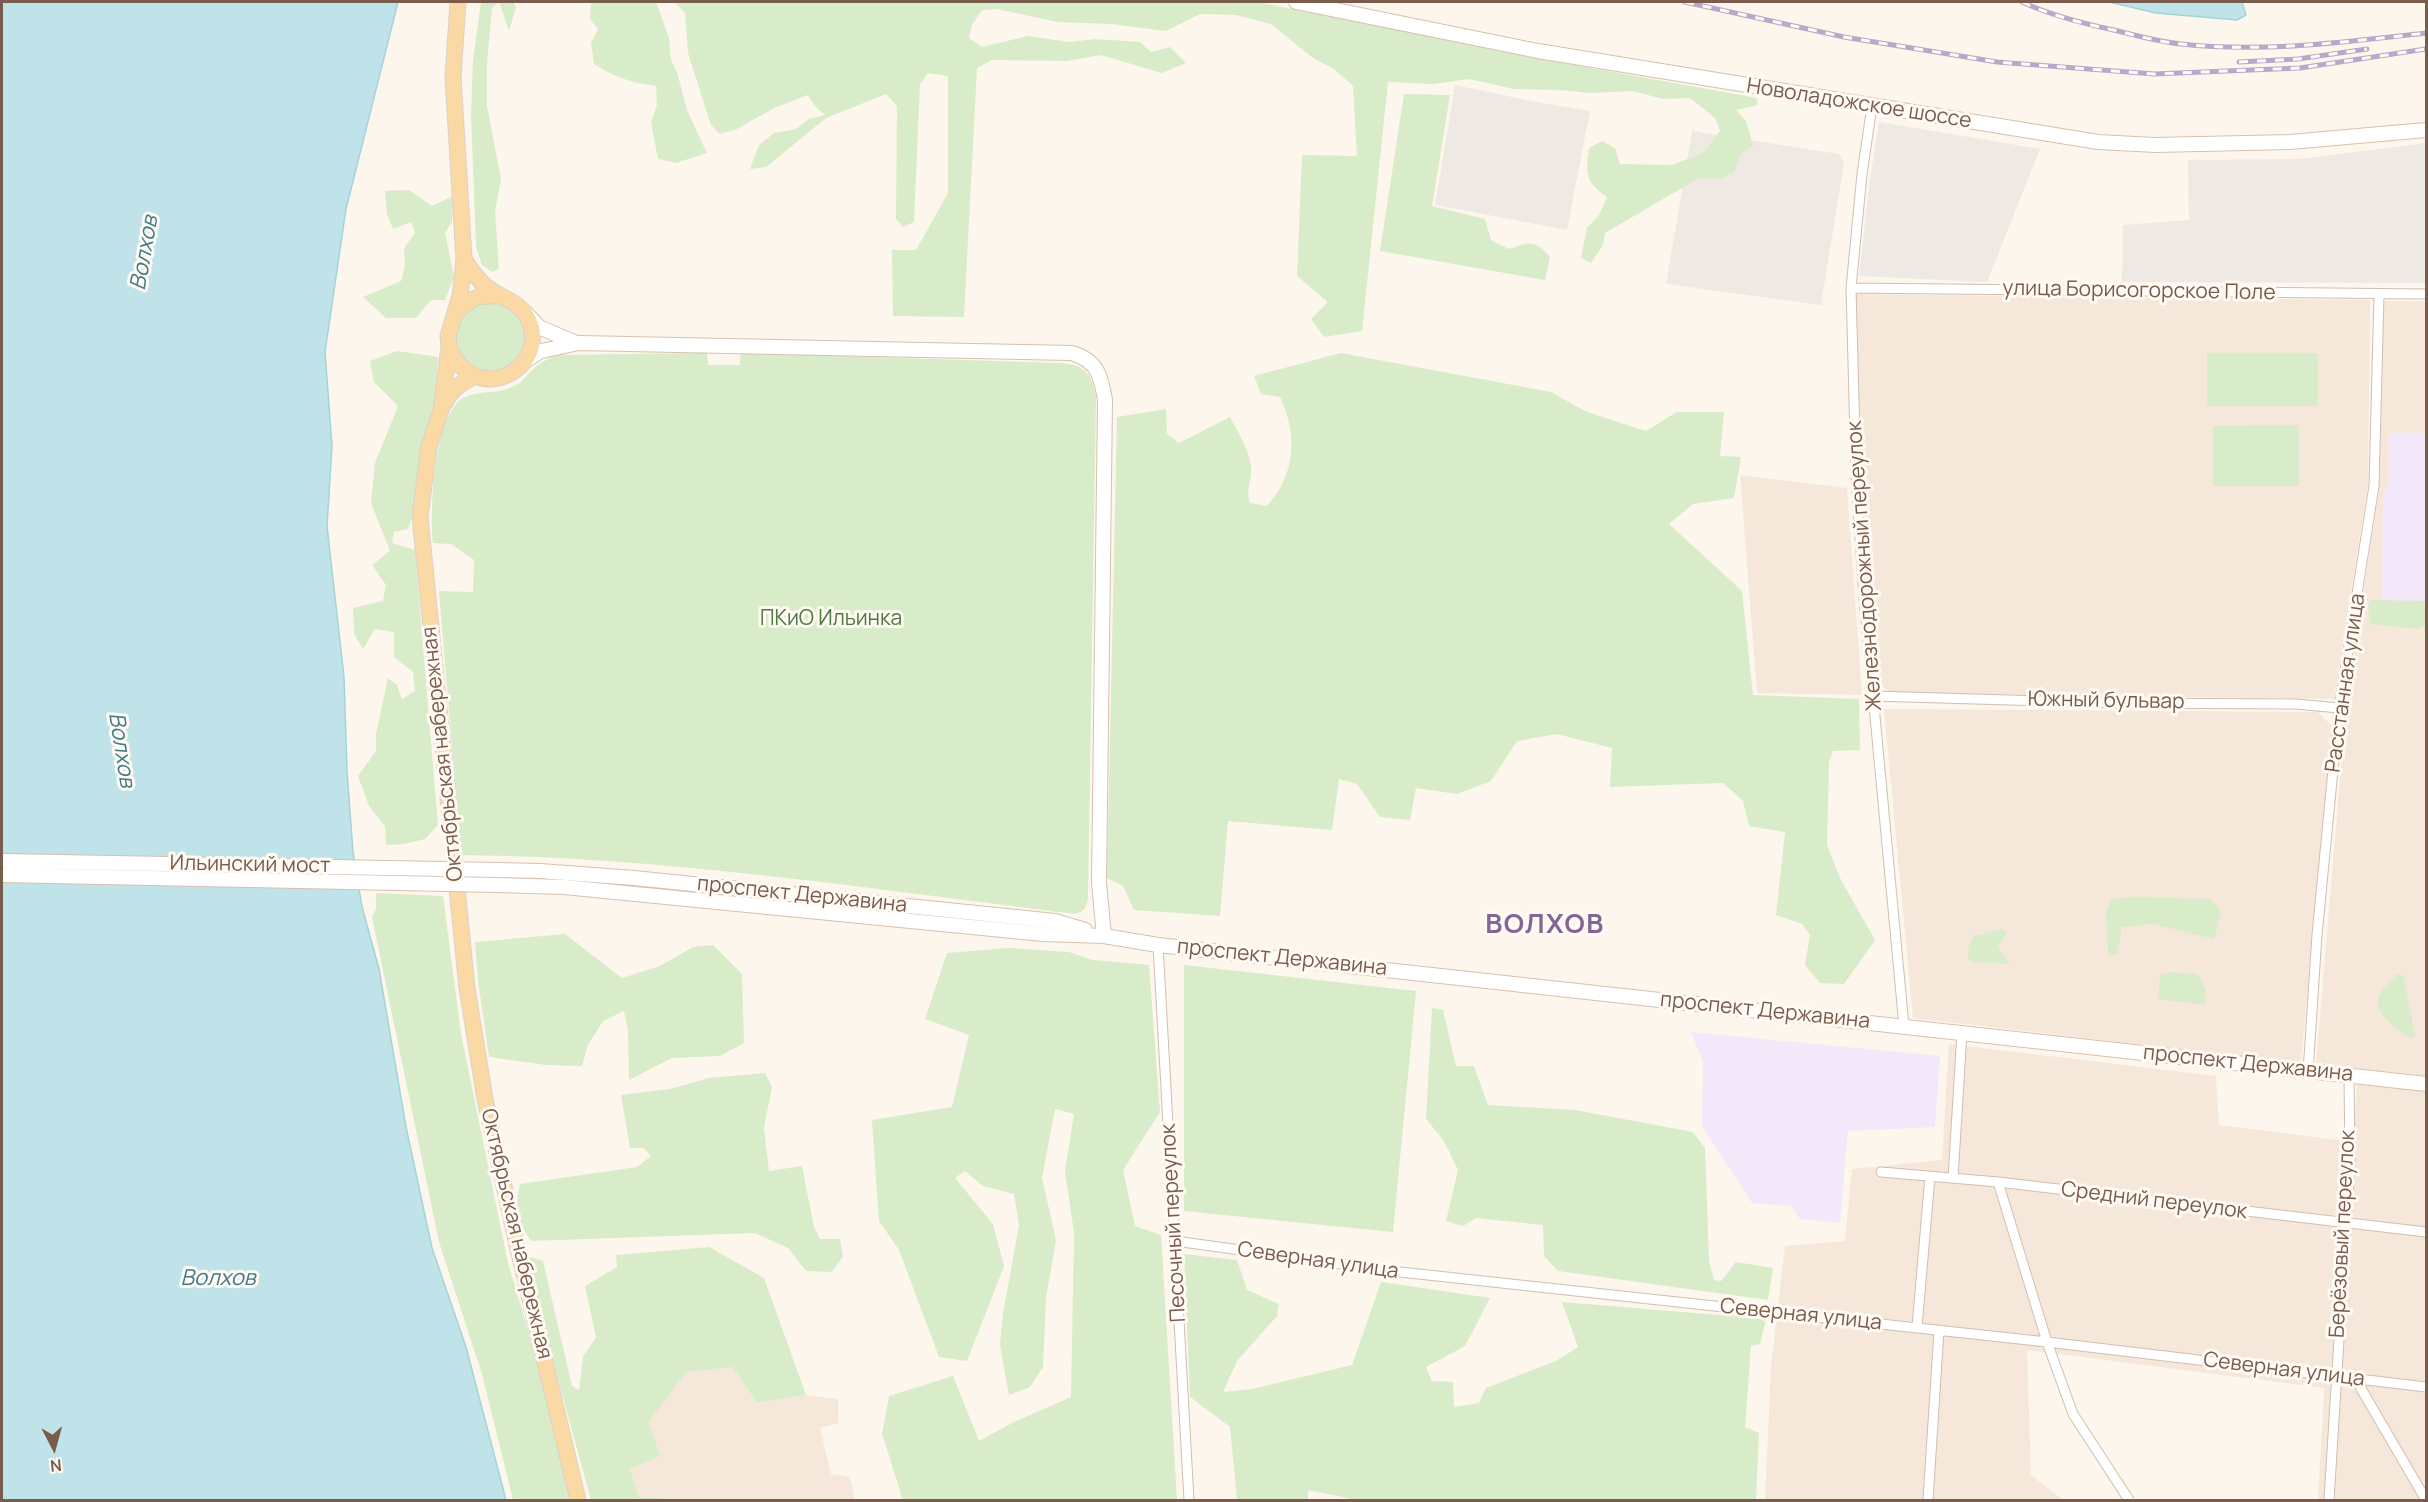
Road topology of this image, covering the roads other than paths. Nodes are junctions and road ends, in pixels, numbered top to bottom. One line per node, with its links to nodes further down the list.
1 (458, 2): 5 (main road, Октябрьская набережная)
2 (1296, 2): 3 (main road, Новоладожское шоссе)
3 (1872, 106): 4 (main road, Новоладожское шоссе); 6 (street, Железнодорожный переулок)
4 (2427, 130)
5 (464, 259): 9 (main road); 11 (main road, Октябрьская набережная)
6 (1851, 288): 7 (street, улица Борисогорское Поле); 17 (street, Железнодорожный переулок)
7 (2379, 294): 8 (street, улица Борисогорское Поле); 18 (street, Расстанная улица)
8 (2427, 294)
9 (501, 296): 10 (main road); 11 (main road)
10 (519, 306): 12 (main road); 14 (main road)
11 (454, 315): 13 (main road, Октябрьская набережная)
12 (579, 343): 14 (main road); 23 (main road)
13 (449, 347): 15 (main road); 16 (main road, Октябрьская набережная)
14 (525, 361): 15 (main road)
15 (475, 376): 16 (main road)
16 (441, 410): 43 (main road, Октябрьская набережная)
17 (1873, 696): 18 (street, Южный бульвар); 25 (street, Железнодорожный переулок)
18 (2339, 708): 27 (street, Расстанная улица)
19 (2, 861): 20 (main road, Ильинский мост, bridge)
20 (498, 870): 23 (main road, проспект Державина)
21 (2, 875): 22 (main road, Ильинский мост, bridge)
22 (497, 885): 23 (main road, проспект Державина)
23 (1104, 936): 24 (main road, проспект Державина)
24 (1158, 945): 25 (main road, проспект Державина); 36 (street, Песочный переулок)
25 (1904, 1026): 26 (main road, проспект Державина)
26 (1962, 1032): 27 (main road, проспект Державина); 32 (street)
27 (2308, 1072): 28 (main road, проспект Державина)
28 (2349, 1076): 29 (main road, проспект Державина); 34 (street, Берёзовый переулок)
29 (2427, 1084)
30 (1881, 1172): 31 (street, Средний переулок)
31 (1930, 1176): 32 (street, Средний переулок); 37 (street)
32 (1953, 1178): 33 (street, Средний переулок)
33 (1998, 1182): 34 (street, Средний переулок); 39 (street)
34 (2345, 1224): 35 (street, Средний переулок); 40 (street, Берёзовый переулок)
35 (2427, 1232)
36 (1175, 1241): 37 (street, Северная улица); 44 (street, Песочный переулок)
37 (1917, 1328): 38 (street, Северная улица)
38 (1939, 1330): 39 (street, Северная улица); 45 (street)
39 (2047, 1342): 40 (street, Северная улица); 46 (street)
40 (2335, 1375): 41 (street, Северная улица); 47 (street, Берёзовый переулок)
41 (2356, 1380): 42 (street, Северная улица); 48 (street)
42 (2427, 1387)
43 (578, 1500)
44 (1189, 1500)
45 (1928, 1500)
46 (2129, 1500)
47 (2329, 1500)
48 (2427, 1500)

